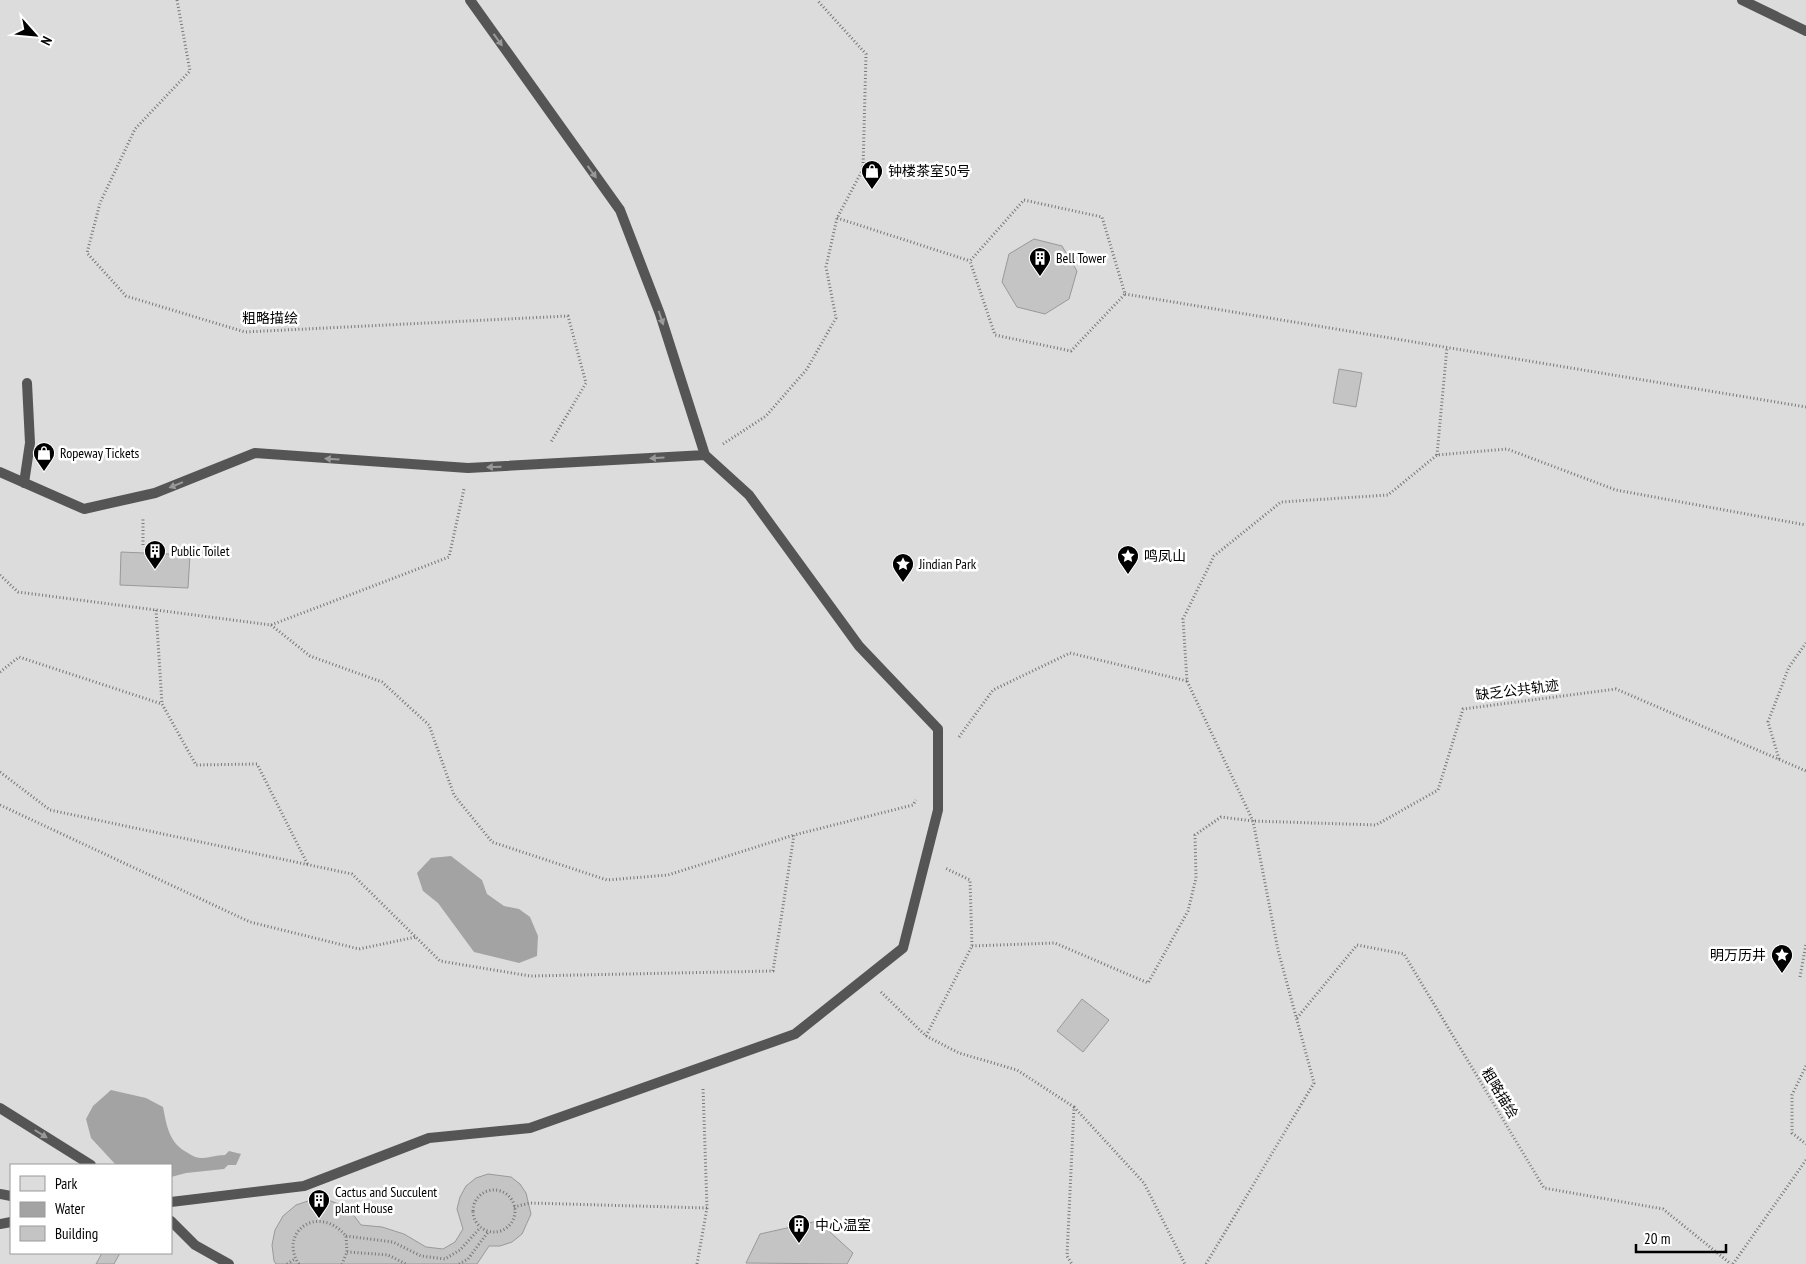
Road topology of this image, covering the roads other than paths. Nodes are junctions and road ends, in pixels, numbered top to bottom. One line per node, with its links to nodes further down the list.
1 (470, 0): 5 (lane, one-way to 5)
2 (1742, 0): 3 (lane)
3 (1806, 31)
4 (27, 383): 7 (lane)
5 (705, 455): 7 (lane, one-way to 7); 10 (lane)
6 (0, 472): 7 (lane)
7 (24, 483)
8 (0, 1108): 9 (lane, one-way to 9)
9 (90, 1164)
10 (172, 1202)
11 (172, 1222): 12 (lane)
12 (229, 1264)

